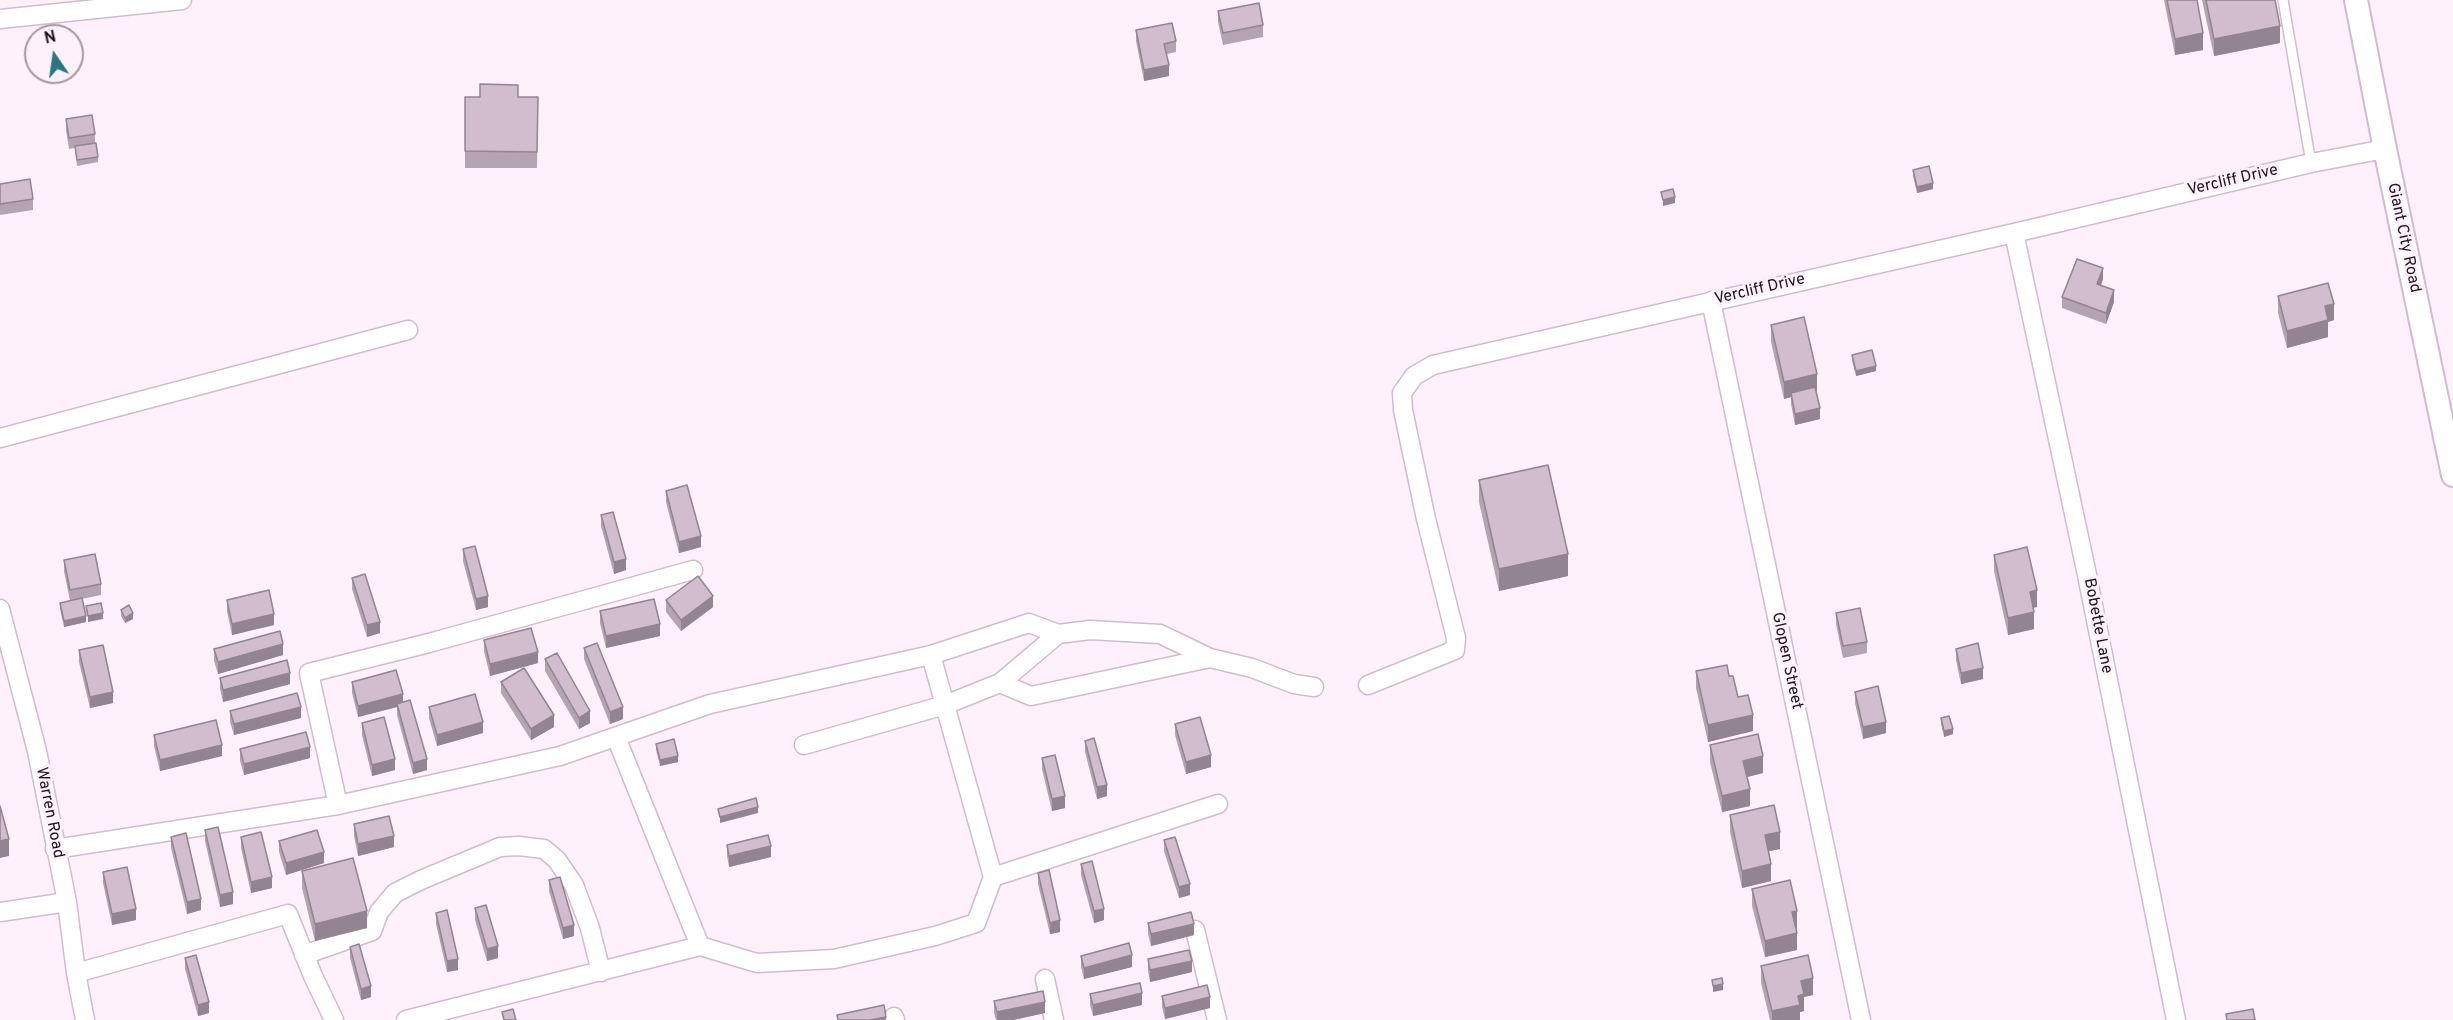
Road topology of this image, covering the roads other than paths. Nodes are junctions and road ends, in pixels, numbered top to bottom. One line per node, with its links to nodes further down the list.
1 (182, 0): 4 (street)
2 (2283, 0): 6 (lane)
3 (2356, 0): 5 (street, Giant City Road)
4 (0, 19)
5 (2385, 149): 6 (street, Vercliff Drive); 11 (street, Giant City Road)
6 (2311, 163): 7 (street, Vercliff Drive)
7 (2014, 233): 8 (street, Vercliff Drive); 41 (street, Bobette Lane)
8 (1711, 301): 18 (street, Vercliff Drive); 40 (street, Glopen Street)
9 (408, 330): 10 (street)
10 (0, 438)
11 (2453, 475)
12 (693, 570): 24 (street)
13 (0, 609): 25 (street, Warren Road)
14 (1058, 634): 15 (street); 16 (street); 17 (street)
15 (931, 655): 20 (street); 21 (street)
16 (1210, 658): 17 (street); 19 (street)
17 (1000, 683): 20 (street)
18 (1368, 685)
19 (1314, 687)
20 (945, 705): 22 (street); 26 (street)
21 (616, 737): 24 (street); 30 (street)
22 (804, 745)
23 (1218, 804): 26 (street)
24 (338, 805): 25 (street)
25 (55, 849): 27 (street, Warren Road)
26 (993, 877): 30 (street)
27 (67, 902): 28 (street); 33 (street, Warren Road)
28 (0, 912)
29 (1195, 930): 39 (street)
30 (700, 946): 32 (street)
31 (304, 955): 32 (street); 33 (street); 36 (street)
32 (601, 972): 37 (street)
33 (76, 973): 35 (street, Warren Road)
34 (1045, 979): 38 (street)
35 (85, 1020)
36 (334, 1020)
37 (406, 1020)
38 (1054, 1020)
39 (1217, 1020)
40 (1862, 1020)
41 (2176, 1020)

